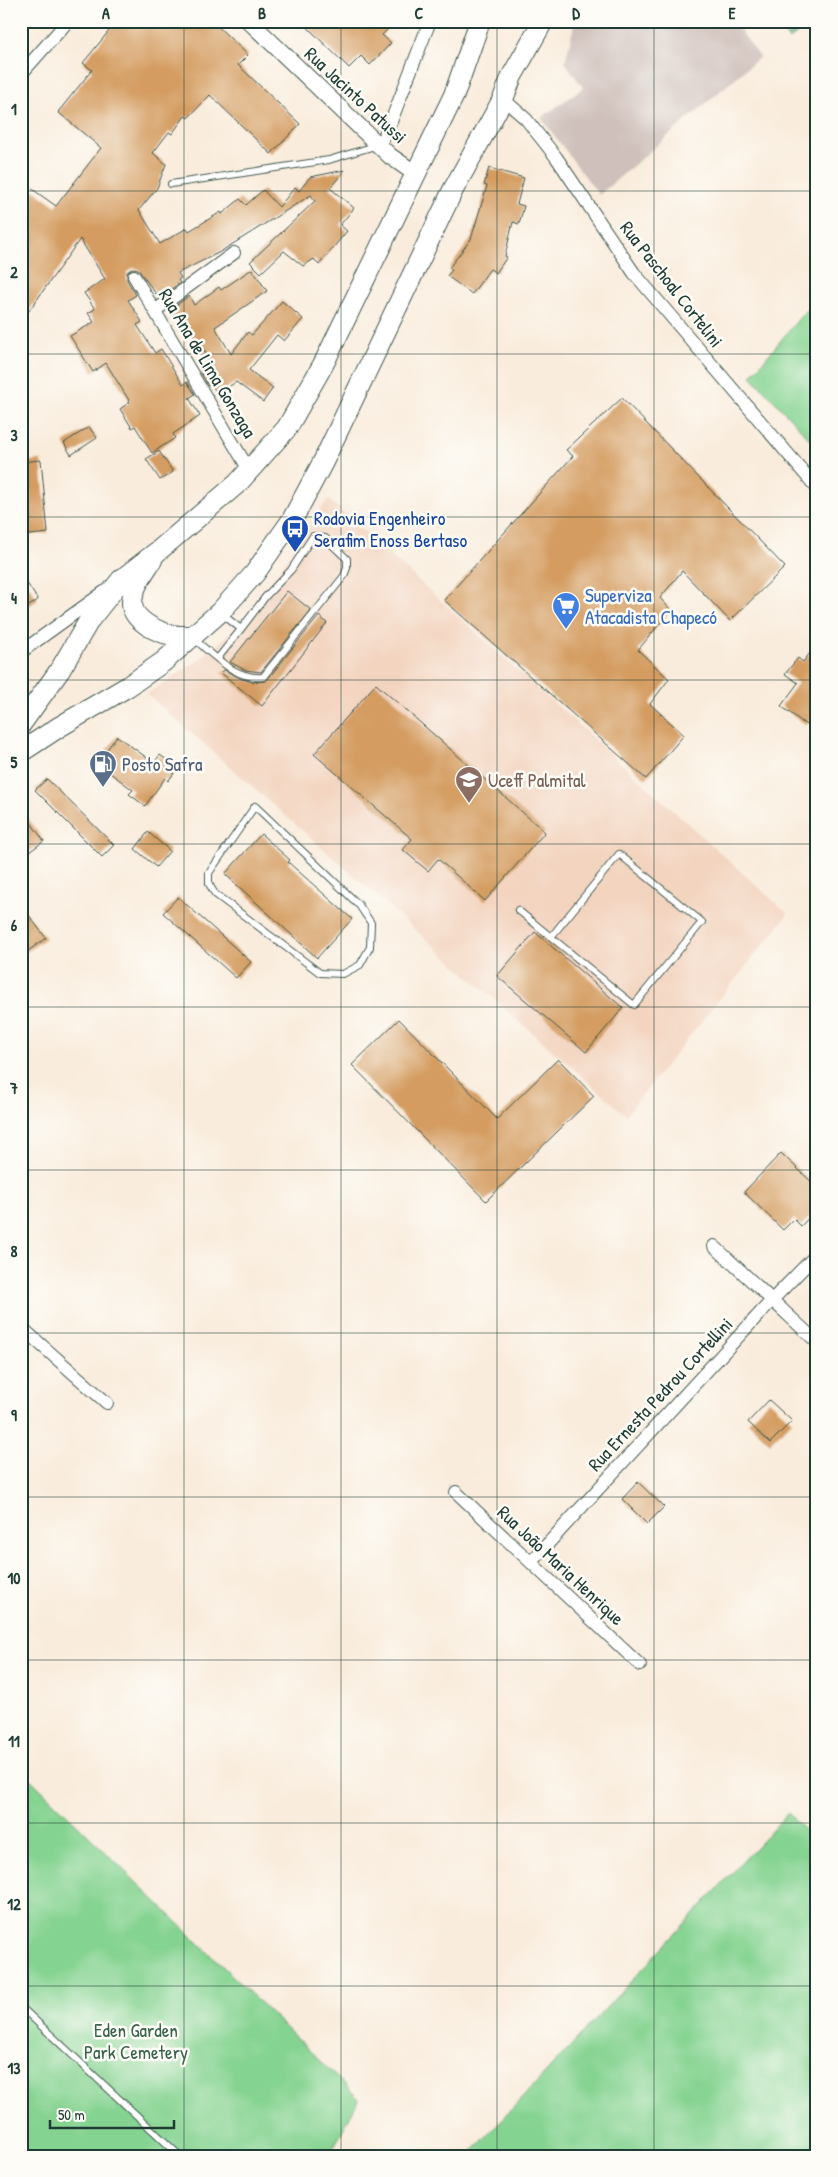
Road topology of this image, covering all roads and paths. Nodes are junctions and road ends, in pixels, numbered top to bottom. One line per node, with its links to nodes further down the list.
1 (68, 21): 6 (street)
2 (249, 21): 8 (street, Rua Jacinto Patussi)
3 (430, 21): 8 (street)
4 (480, 21): 9 (main road)
5 (543, 21): 7 (main road)
6 (21, 74)
7 (503, 99): 15 (street, Rua Paschoal Cortelini); 18 (main road)
8 (380, 144): 9 (street, Rua Jacinto Patussi); 10 (lane)
9 (416, 174): 14 (main road)
10 (170, 184)
11 (234, 253): 13 (street)
12 (134, 276): 13 (street, Rua Ana de Lima Gonzaga)
13 (156, 310): 14 (street, Rua Ana de Lima Gonzaga)
14 (250, 470): 16 (main road)
15 (817, 488)
16 (157, 552): 17 (main road); 20 (main road)
17 (121, 580): 21 (street); 23 (main road)
18 (220, 612): 19 (lane); 20 (main road)
19 (241, 630): 22 (lane); 22 (lane)
20 (191, 636): 22 (lane); 24 (main road)
21 (21, 652)
22 (218, 658)
23 (21, 724)
24 (21, 752)
25 (255, 806): 25 (lane)
26 (518, 910): 27 (lane)
27 (551, 937): 27 (lane)
28 (714, 1246): 30 (street)
29 (817, 1254): 30 (street, Rua Ernesta Pedrou Cortellini)
30 (773, 1299): 32 (street); 35 (street, Rua Ernesta Pedrou Cortellini)
31 (21, 1327): 33 (street)
32 (817, 1342)
33 (107, 1403)
34 (456, 1492): 35 (street, Rua João Maria Henrique)
35 (532, 1561): 36 (street, Rua João Maria Henrique)
36 (640, 1665)
37 (21, 2007): 38 (lane)
38 (180, 2156)

